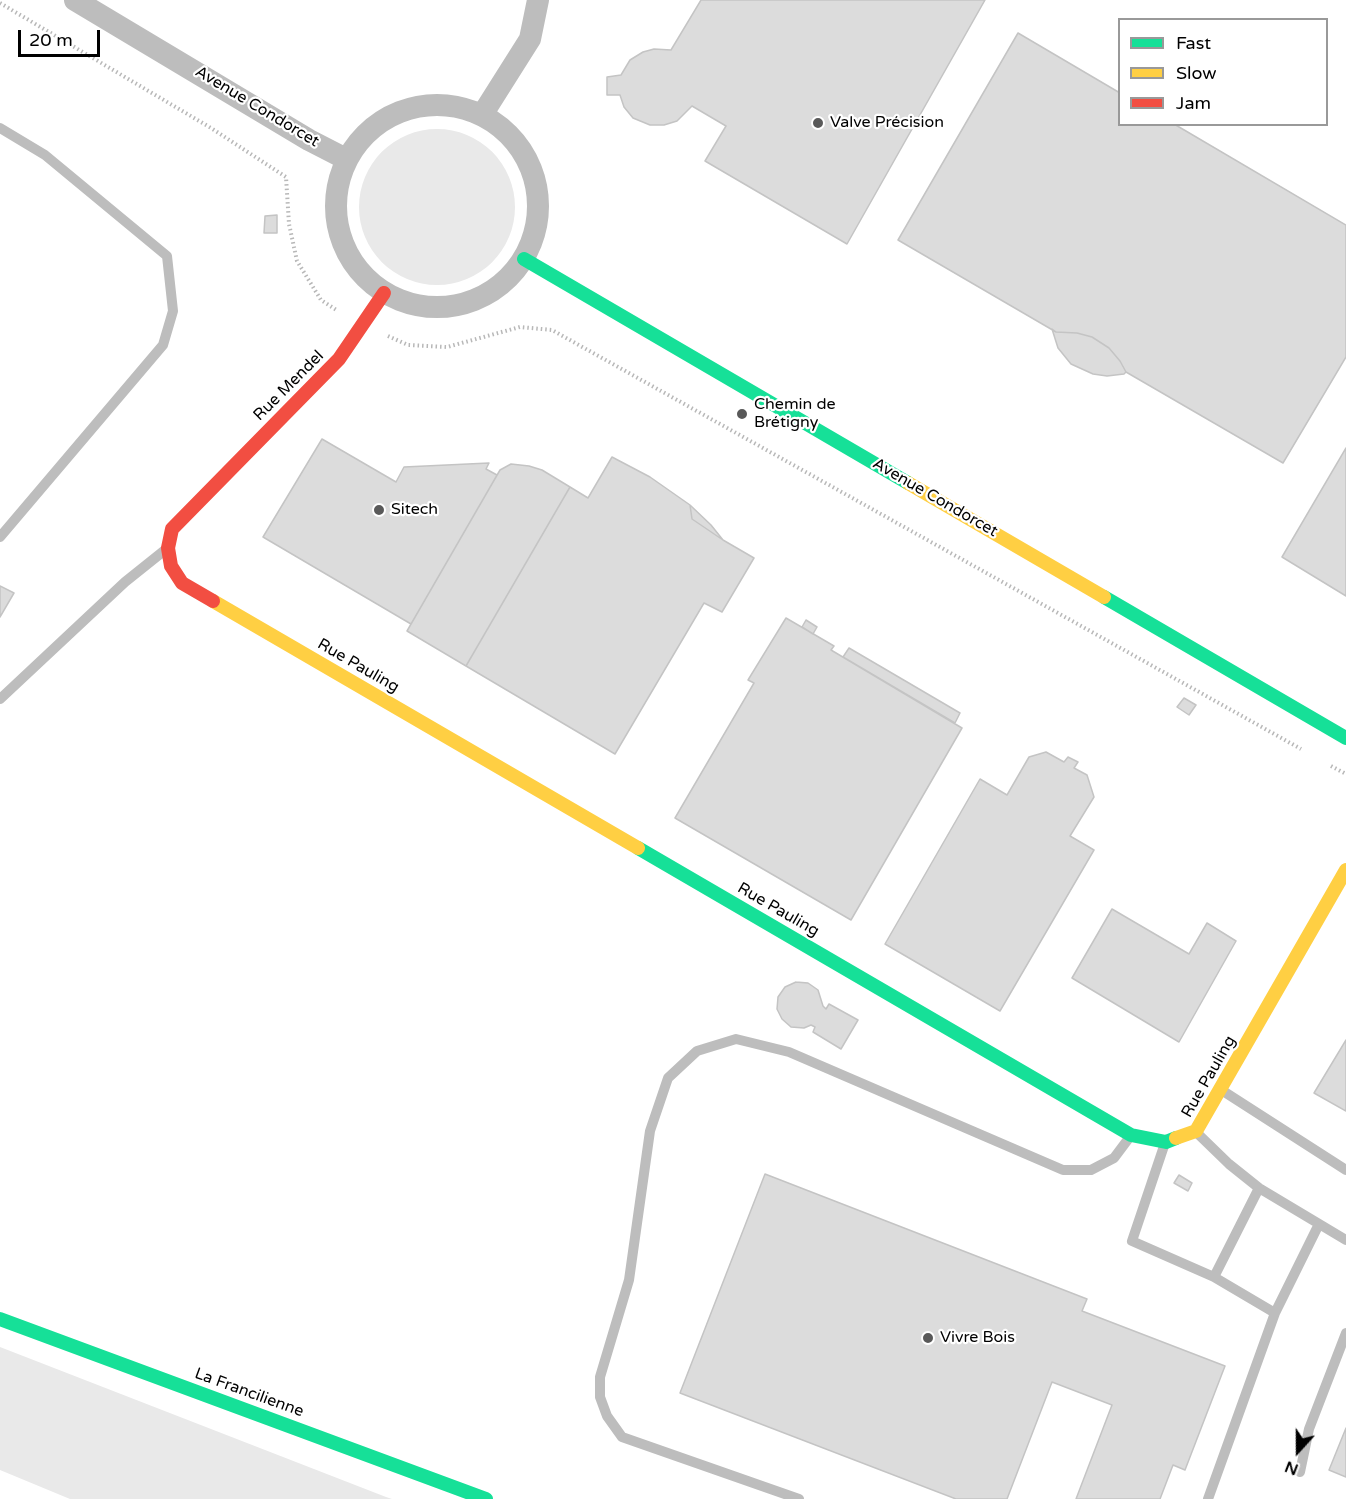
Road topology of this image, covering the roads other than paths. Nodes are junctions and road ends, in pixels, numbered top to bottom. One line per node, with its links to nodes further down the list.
1 (75, 0): 5 (street, Avenue Condorcet)
2 (538, 0): 3 (street)
3 (482, 115): 5 (street); 6 (street)
4 (0, 128): 8 (lane)
5 (346, 159): 7 (street)
6 (524, 259): 7 (street); 11 (main road, Avenue Condorcet)
7 (384, 293): 9 (main road, Rue Mendel)
8 (0, 537)
9 (168, 548): 10 (lane); 15 (main road, Rue Pauling)
10 (0, 699)
11 (1346, 738)
12 (1346, 870): 13 (main road, Rue Pauling)
13 (1221, 1089): 14 (main road, Rue Pauling); 17 (lane)
14 (1196, 1131): 16 (main road, Rue Pauling); 18 (lane)
15 (1131, 1135): 16 (main road, Rue Pauling); 27 (lane)
16 (1166, 1142): 21 (lane)
17 (1346, 1170)
18 (1259, 1188): 19 (lane); 21 (lane)
19 (1318, 1224): 20 (lane); 22 (lane)
20 (1346, 1239)
21 (1214, 1278): 22 (lane)
22 (1275, 1313): 28 (lane)
23 (0, 1319): 26 (main road, La Francilienne)
24 (1346, 1333): 25 (lane)
25 (1300, 1472)
26 (486, 1499)
27 (799, 1499)
28 (1208, 1499)

